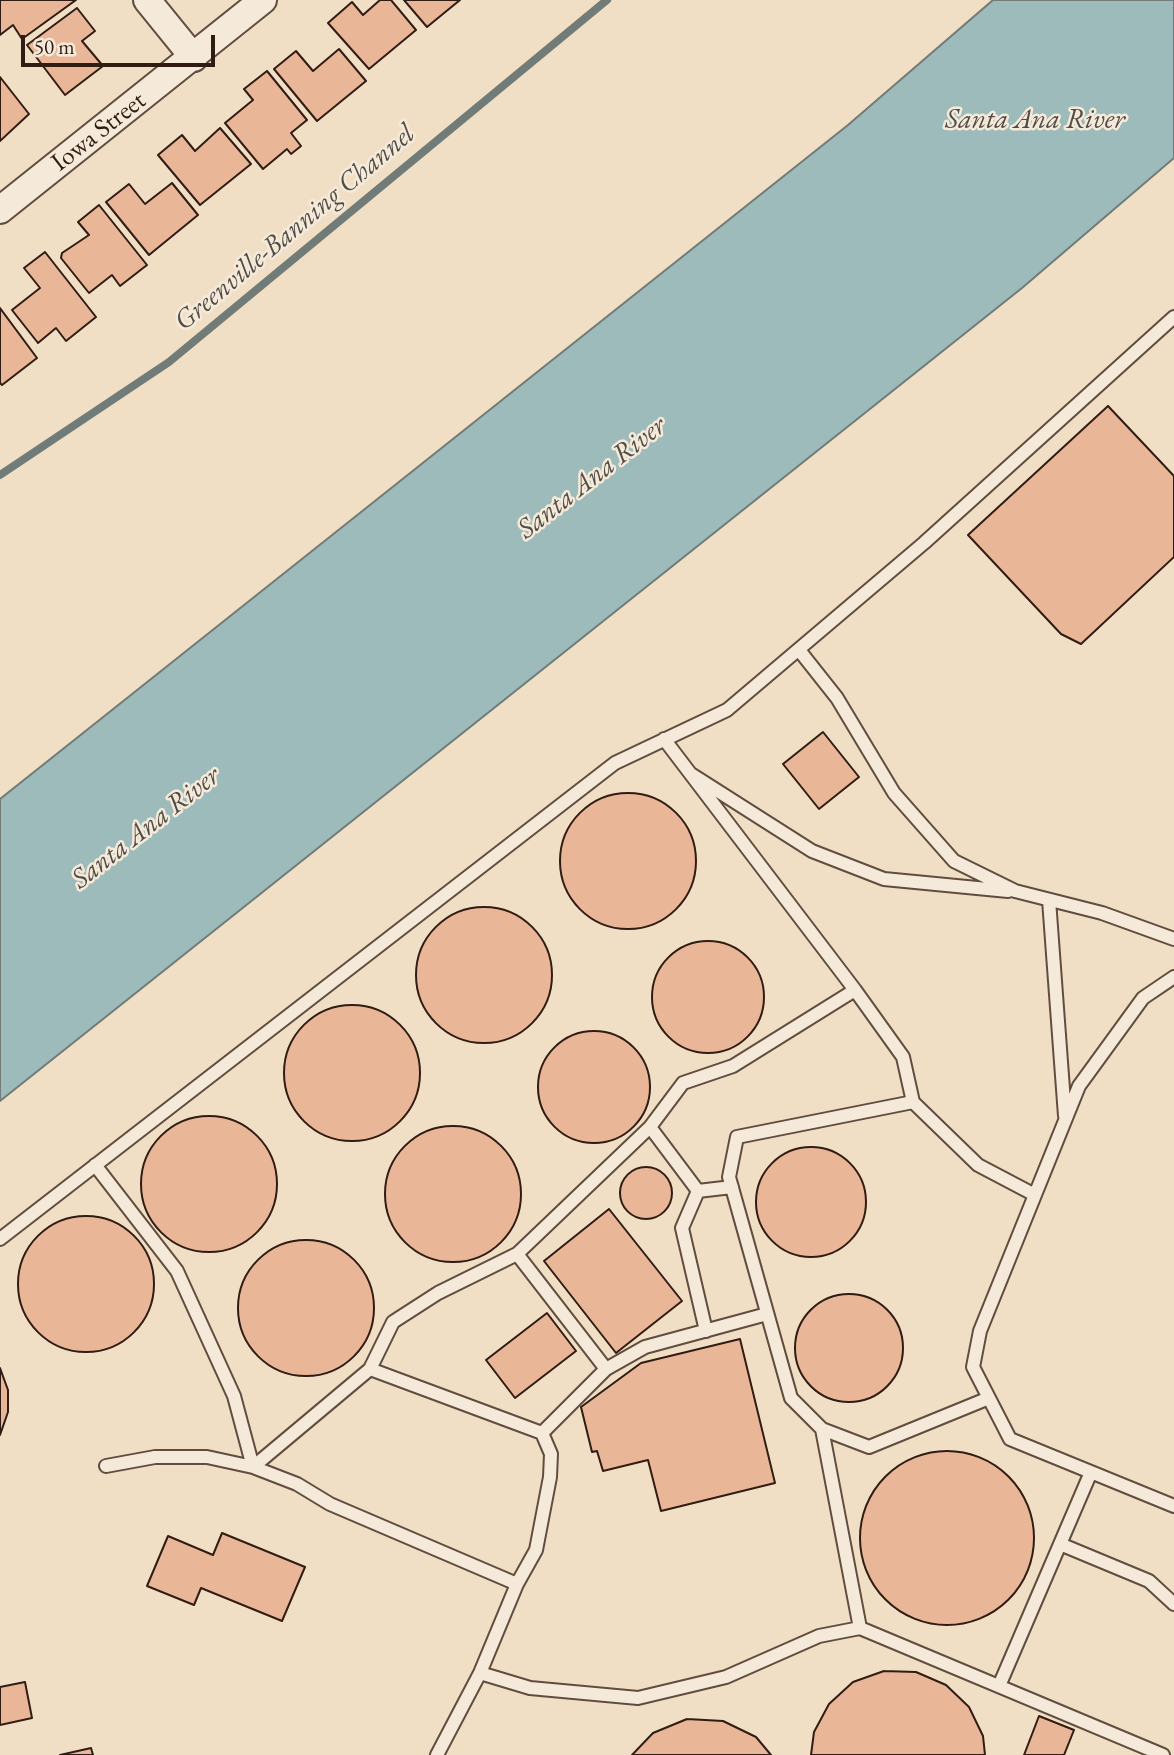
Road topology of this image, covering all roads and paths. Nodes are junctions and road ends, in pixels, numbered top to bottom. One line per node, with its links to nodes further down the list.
1 (147, 0): 3 (street)
2 (263, 0): 3 (street, Iowa Street)
3 (194, 58): 4 (street, Iowa Street)
4 (0, 210)
5 (1174, 317): 6 (lane)
6 (799, 650): 7 (lane); 9 (lane)
7 (664, 739): 8 (lane); 17 (lane)
8 (691, 774): 9 (lane); 13 (lane)
9 (1015, 891): 10 (lane)
10 (1049, 900): 11 (lane); 15 (lane)
11 (1174, 939)
12 (1174, 977): 15 (lane)
13 (855, 990): 14 (lane); 16 (lane)
14 (913, 1102): 18 (lane); 20 (lane)
15 (1065, 1121): 20 (lane)
16 (650, 1127): 19 (lane); 22 (lane)
17 (95, 1165): 21 (lane); 31 (lane)
18 (732, 1187): 19 (lane); 23 (lane)
19 (698, 1191): 24 (lane)
20 (1035, 1195): 27 (lane)
21 (0, 1238)
22 (517, 1254): 25 (lane); 26 (lane)
23 (767, 1314): 24 (lane); 28 (lane)
24 (706, 1331): 26 (lane)
25 (370, 1369): 29 (lane); 31 (lane)
26 (606, 1369): 29 (lane)
27 (989, 1398): 28 (lane); 32 (lane)
28 (822, 1429): 37 (lane)
29 (542, 1433): 35 (lane)
30 (106, 1466): 31 (lane)
31 (253, 1467): 35 (lane)
32 (1091, 1472): 33 (lane); 34 (lane)
33 (1174, 1506)
34 (1060, 1544): 36 (lane); 39 (lane)
35 (517, 1584): 38 (lane)
36 (1174, 1604)
37 (860, 1628): 38 (lane); 39 (lane)
38 (480, 1673): 40 (lane)
39 (999, 1686): 41 (lane)
40 (437, 1755)
41 (1163, 1755)

